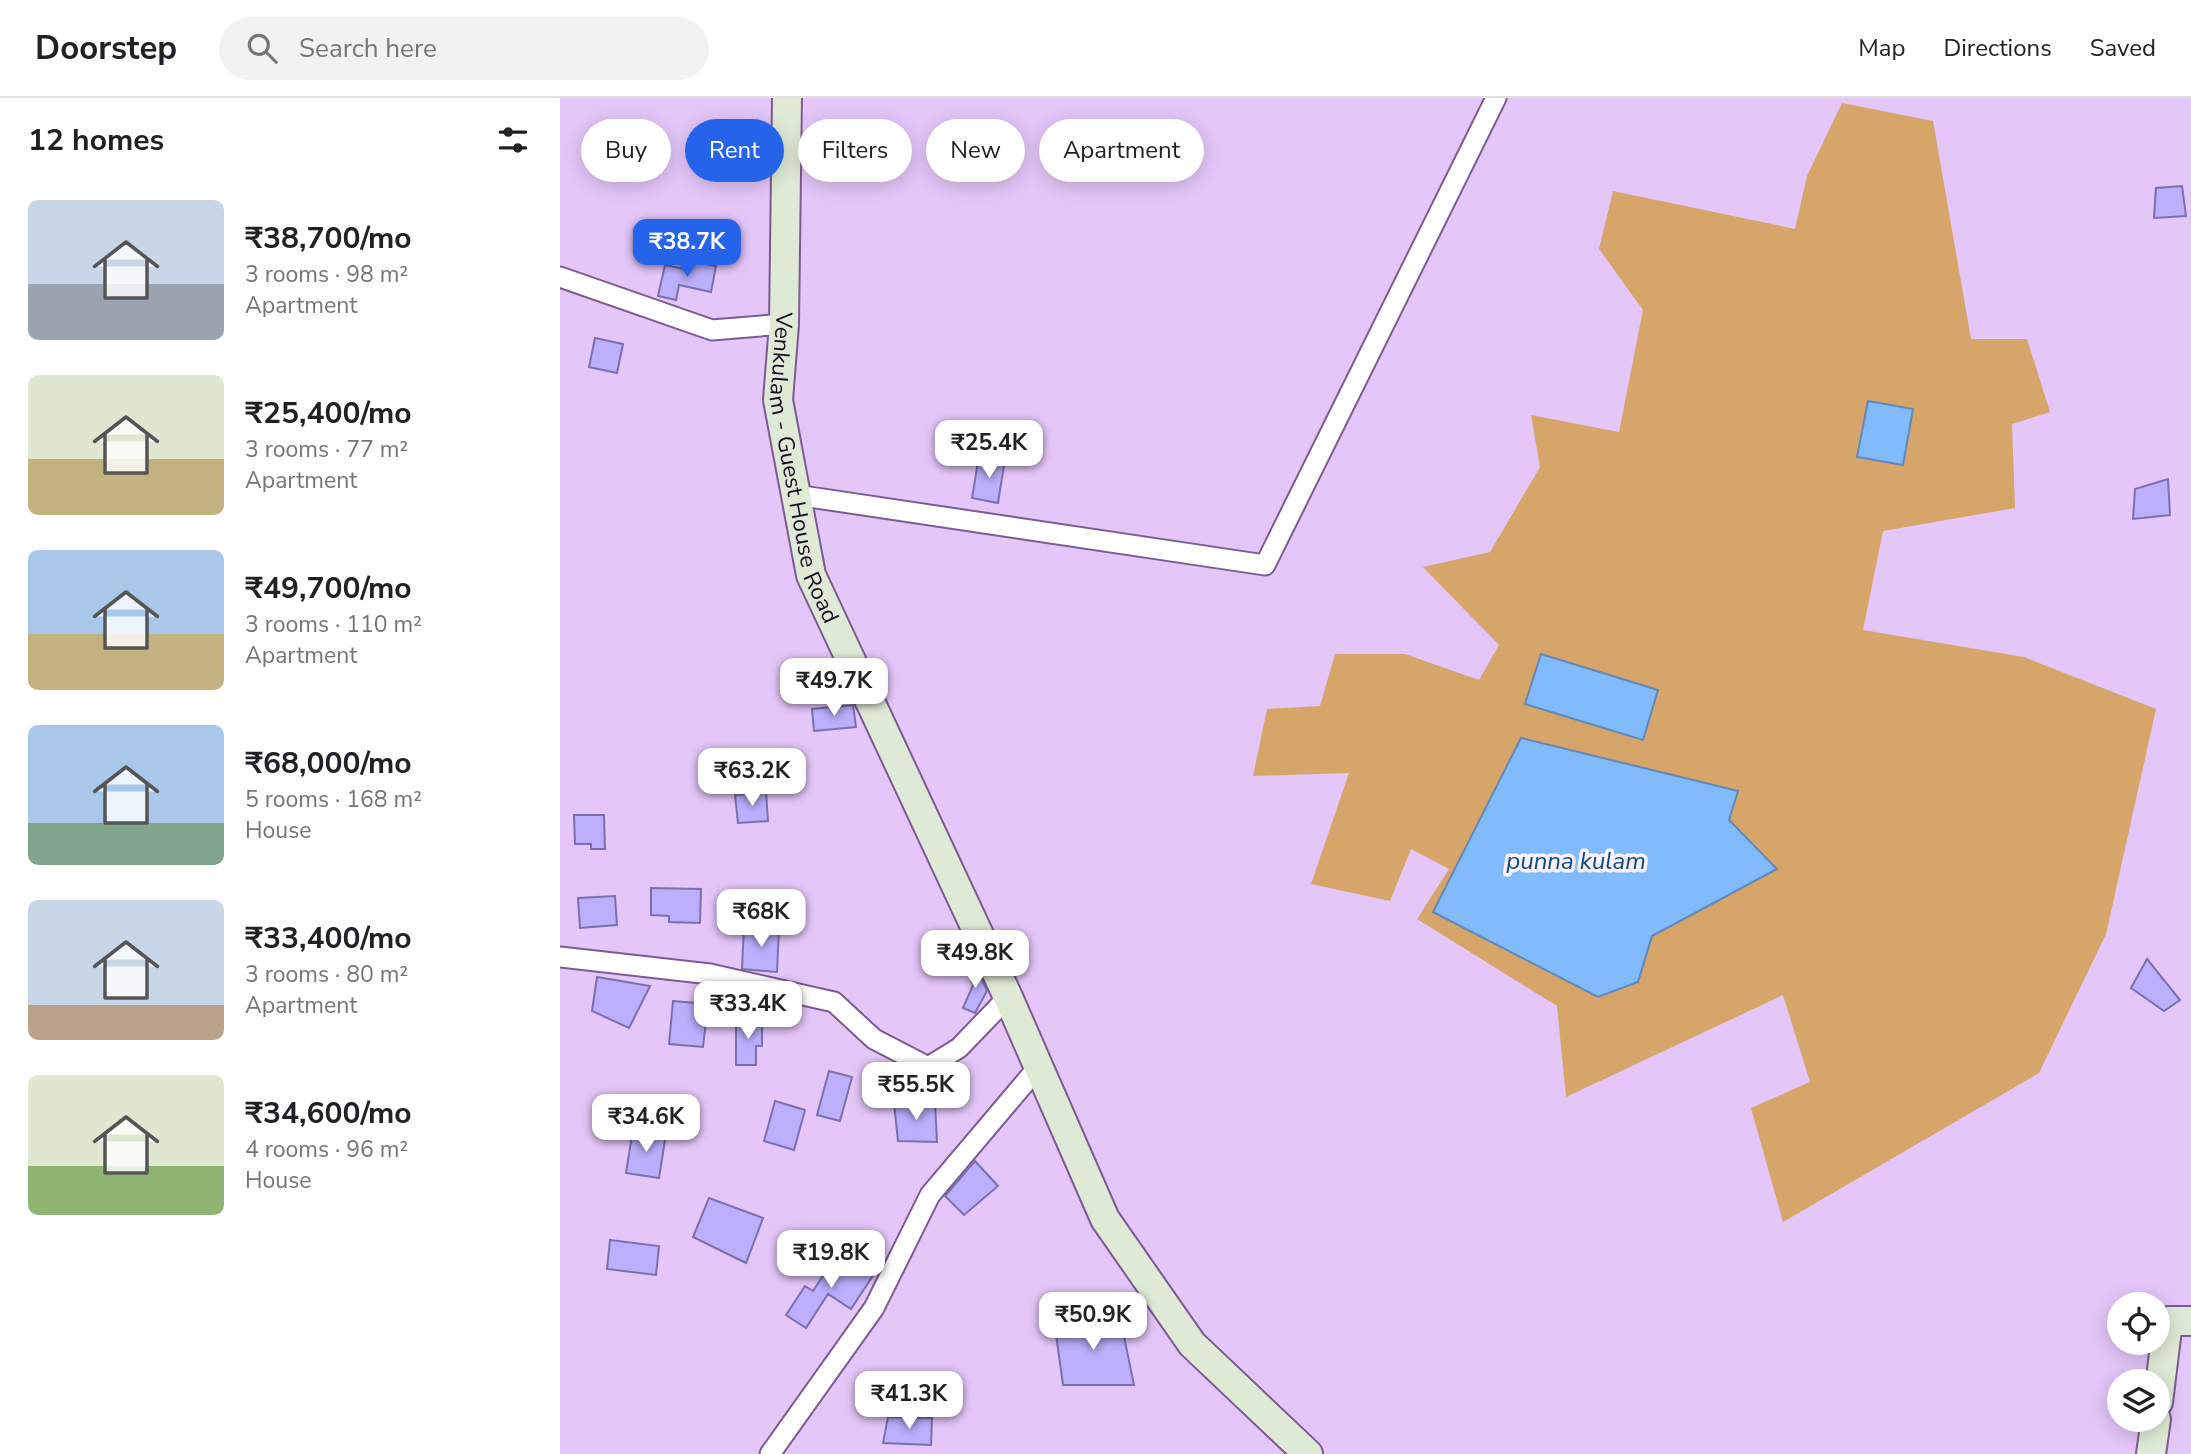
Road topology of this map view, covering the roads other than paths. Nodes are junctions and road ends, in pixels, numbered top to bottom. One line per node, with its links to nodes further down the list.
1 (787, 98): 4 (main road, Venkulam - Guest House Road)
2 (1496, 98): 5 (street)
3 (560, 277): 4 (street)
4 (784, 324): 5 (main road, Venkulam - Guest House Road)
5 (796, 495): 7 (main road, Venkulam - Guest House Road)
6 (560, 957): 7 (street)
7 (1008, 997): 8 (main road, Venkulam - Guest House Road)
8 (1039, 1066): 12 (street); 13 (main road, Venkulam - Guest House Road)
9 (2191, 1321): 10 (main road)
10 (2162, 1369)
11 (2154, 1432): 14 (main road)
12 (770, 1454)
13 (1308, 1454)
14 (2151, 1454)

